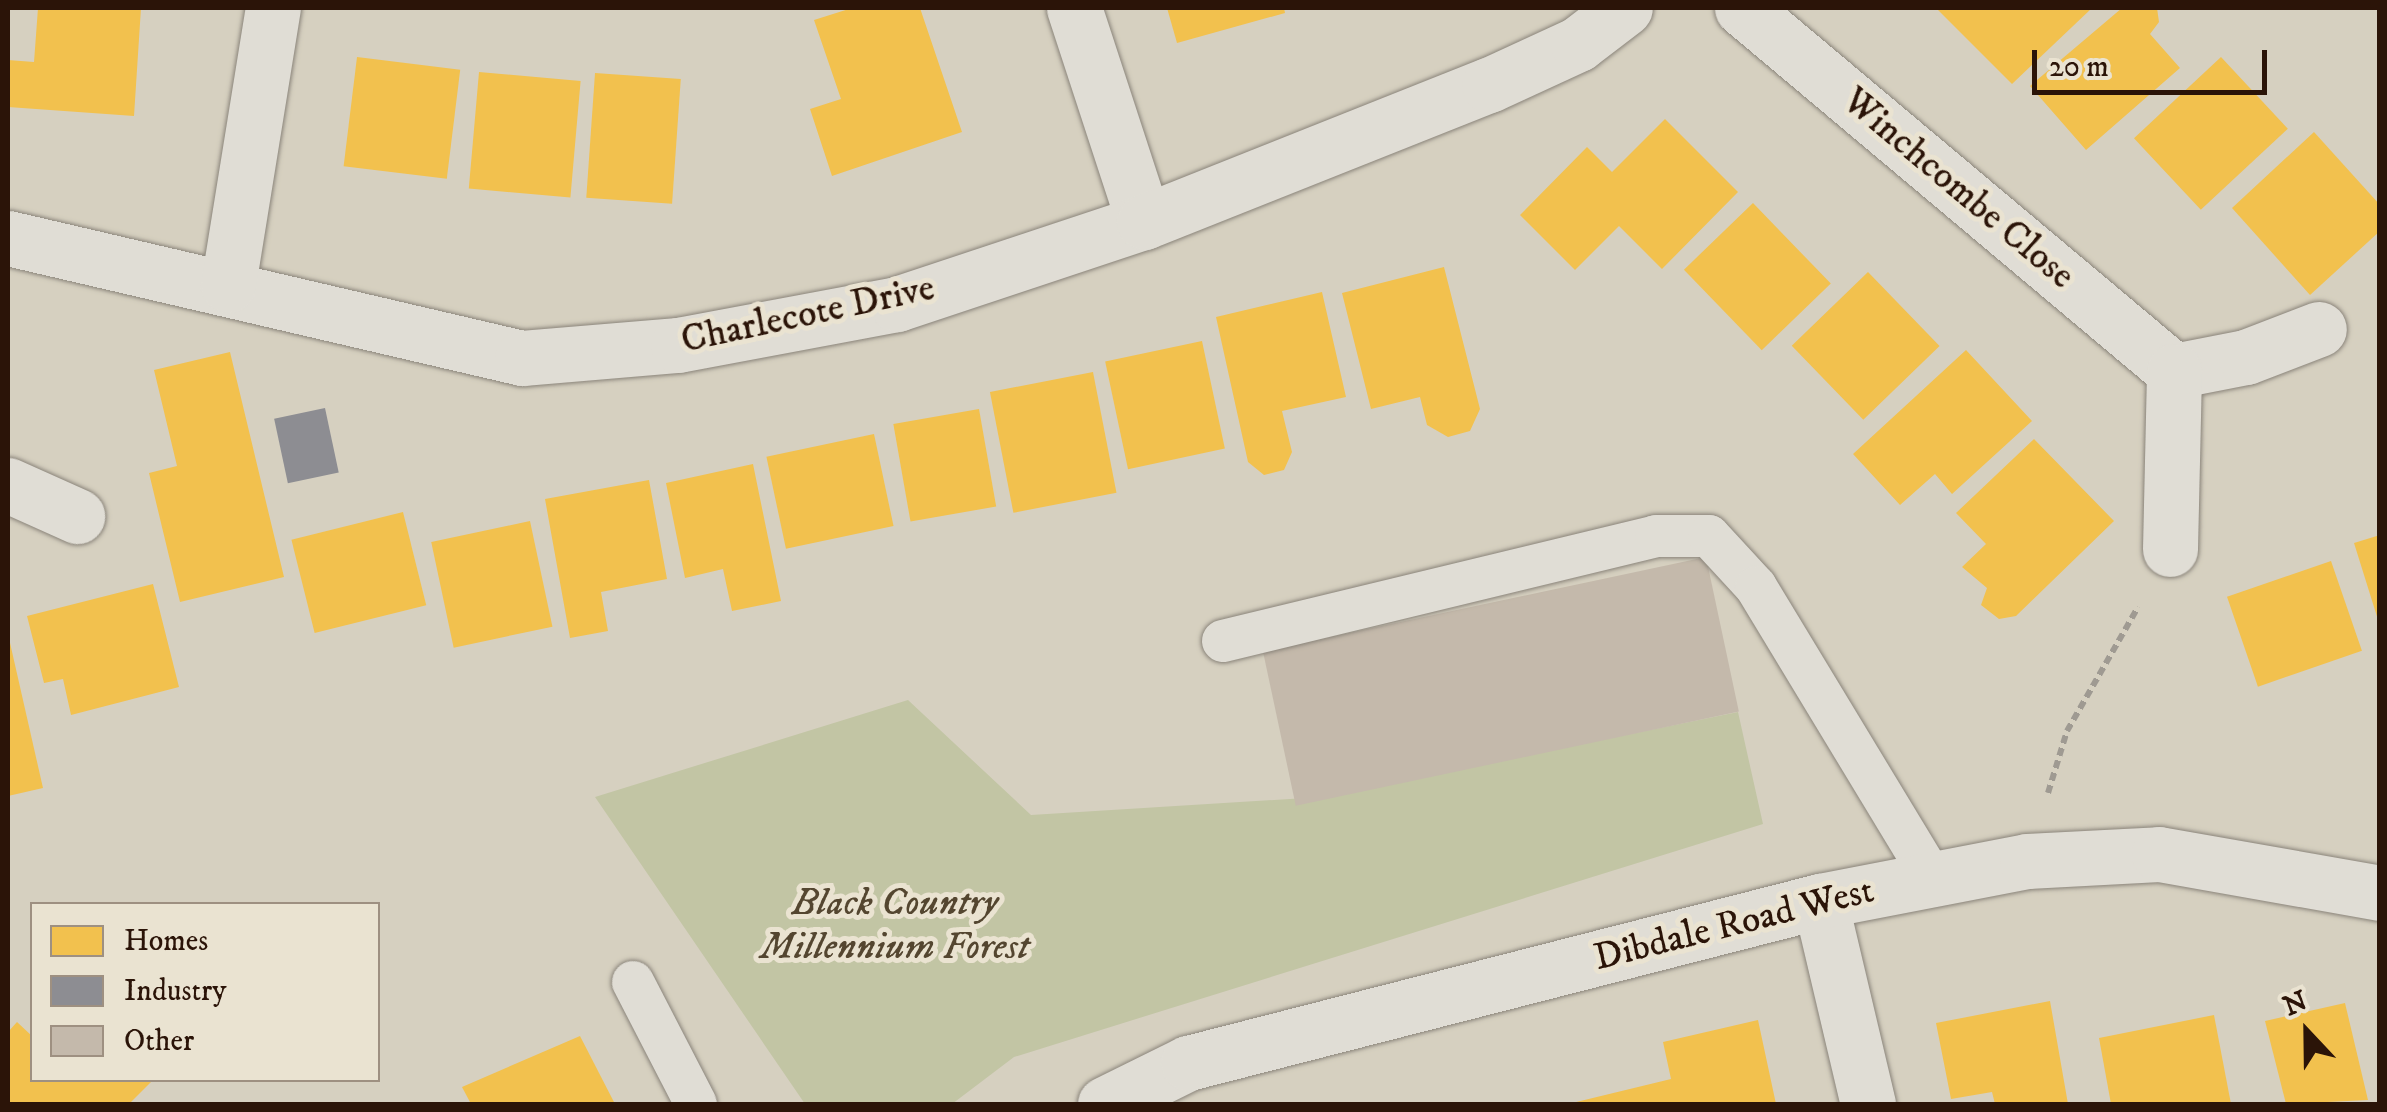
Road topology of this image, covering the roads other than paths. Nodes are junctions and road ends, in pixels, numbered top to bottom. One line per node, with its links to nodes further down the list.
1 (272, 8): 7 (street)
2 (1074, 8): 5 (street)
3 (1625, 8): 5 (street, Charlecote Drive)
4 (1742, 8): 9 (street, Winchcombe Close)
5 (1144, 222): 7 (street, Charlecote Drive)
6 (8, 238): 7 (street, Charlecote Drive)
7 (228, 285)
8 (2319, 329): 9 (street)
9 (2174, 371): 12 (street)
10 (8, 485): 11 (street)
11 (77, 516)
12 (2170, 550)
13 (1223, 641): 14 (lane)
14 (1932, 878): 15 (street, Dibdale Road West); 16 (street, Dibdale Road West)
15 (2380, 892)
16 (1820, 901): 19 (street, Dibdale Road West); 20 (street)
17 (633, 982): 18 (lane)
18 (696, 1104)
19 (1105, 1104)
20 (1868, 1104)

